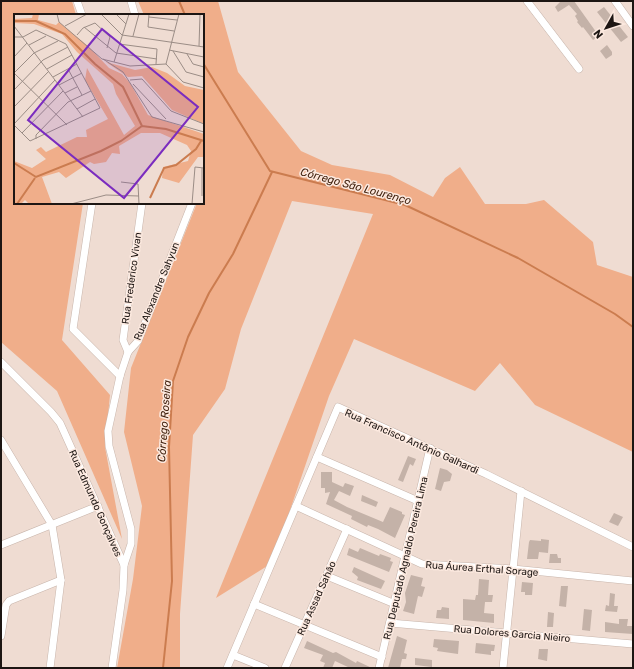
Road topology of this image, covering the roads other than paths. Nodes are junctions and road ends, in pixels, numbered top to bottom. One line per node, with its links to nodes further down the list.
1 (77, 1): 5 (street)
2 (131, 1): 6 (street)
3 (527, 1): 8 (street)
4 (615, 1): 7 (street)
5 (82, 14)
6 (135, 14)
7 (633, 26)
8 (579, 69)
9 (92, 204): 14 (street)
10 (142, 204): 12 (street, Rua Frederico Vivan)
11 (192, 204): 12 (street, Rua Alexandre Sahyun)
12 (128, 352): 14 (street, Rua Alexandre Sahyun)
13 (1, 362): 20 (street, Rua Edmundo Gonçalves)
14 (120, 376): 27 (street, Rua Alexandre Sahyun)
15 (1, 440): 22 (street)
16 (430, 448): 17 (street, Rua Francisco Antônio Galhardi); 18 (street, Rua Francisco Antônio Galhardi); 19 (street, Rua Deputado Agnaldo Pereira Lima)
17 (317, 457): 19 (street); 21 (street, Rua Francisco Antônio Galhardi)
18 (521, 491): 25 (street, Rua Francisco Antônio Galhardi); 28 (street)
19 (418, 501): 26 (street, Rua Deputado Agnaldo Pereira Lima)
20 (98, 506): 22 (street); 27 (street, Rua Edmundo Gonçalves)
21 (296, 506): 23 (street, Rua Áurea Erthal Sorage); 32 (street, Rua Francisco Antônio Galhardi)
22 (52, 525): 24 (street); 30 (street)
23 (347, 529): 26 (street, Rua Áurea Erthal Sorage); 29 (street, Rua Assad Sahão)
24 (1, 545)
25 (633, 547)
26 (404, 556): 28 (street, Rua Áurea Erthal Sorage); 33 (street, Rua Deputado Agnaldo Pereira Lima)
27 (124, 565): 42 (street, Rua Edmundo Gonçalves)
28 (513, 569): 31 (street, Rua Áurea Erthal Sorage); 36 (street)
29 (327, 576): 33 (street); 35 (street, Rua Assad Sahão)
30 (61, 580): 37 (street); 41 (street)
31 (633, 581)
32 (254, 604): 35 (street); 39 (street, Rua Francisco Antônio Galhardi)
33 (395, 604): 34 (street, Rua Deputado Agnaldo Pereira Lima)
34 (390, 623): 36 (street, Rua Dolores Garcia Nieiro); 40 (street, Rua Deputado Agnaldo Pereira Lima)
35 (304, 625): 40 (street); 45 (street, Rua Assad Sahão)
36 (507, 633): 38 (street, Rua Dolores Garcia Nieiro); 47 (street)
37 (1, 636)
38 (633, 644)
39 (233, 655): 43 (street, Rua Francisco Antônio Galhardi); 44 (street)
40 (382, 657): 46 (street, Rua Deputado Agnaldo Pereira Lima)
41 (50, 668)
42 (112, 668)
43 (227, 668)
44 (265, 668)
45 (286, 668)
46 (379, 668)
47 (503, 668)

